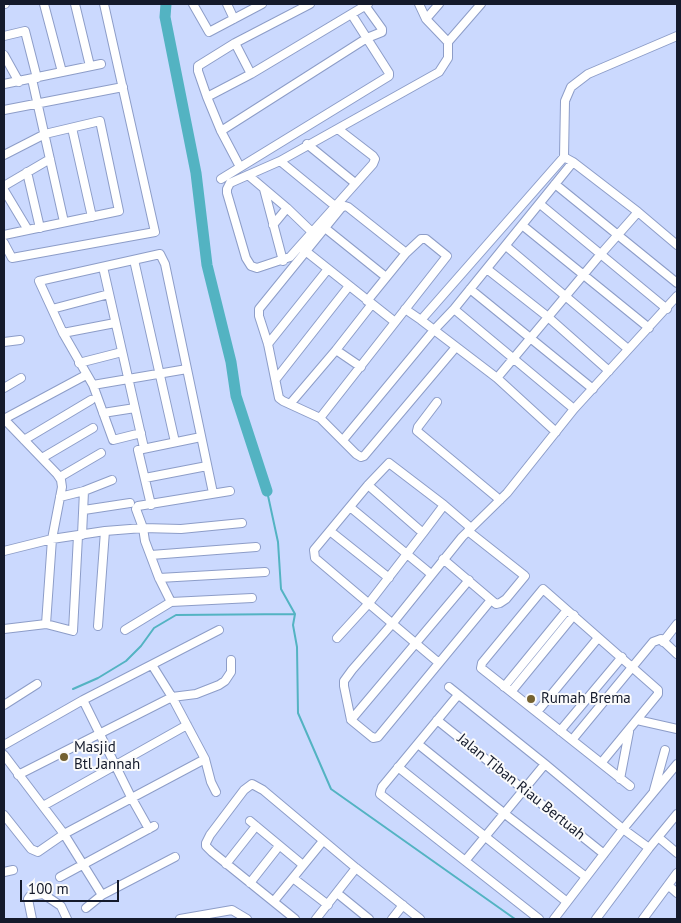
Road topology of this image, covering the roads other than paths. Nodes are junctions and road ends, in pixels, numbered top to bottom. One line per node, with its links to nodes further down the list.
1 (44, 4): 23 (street)
2 (75, 4): 22 (street)
3 (104, 4): 28 (street)
4 (193, 4): 13 (street)
5 (227, 4): 13 (street)
6 (262, 4): 13 (street)
7 (310, 4): 19 (street)
8 (366, 4): 12 (street); 17 (street)
9 (419, 4): 14 (street)
10 (439, 4): 14 (street)
11 (481, 4): 18 (street)
12 (352, 15): 17 (street); 24 (street)
13 (234, 19)
14 (426, 19): 18 (street)
15 (4, 36): 25 (street)
16 (677, 36): 38 (street)
17 (367, 38): 34 (street); 42 (street)
18 (448, 42): 33 (street)
19 (234, 44): 24 (street); 29 (street)
20 (4, 55): 26 (street)
21 (101, 64): 22 (street)
22 (90, 66): 23 (street)
23 (62, 72): 25 (street)
24 (251, 74): 29 (street)
25 (34, 79): 26 (street); 30 (street)
26 (19, 82): 27 (street)
27 (4, 84)
28 (123, 87): 30 (street); 70 (street)
29 (208, 97): 34 (street)
30 (37, 104): 31 (street); 35 (street)
31 (4, 110)
32 (72, 128): 35 (street); 54 (street); 54 (street)
33 (338, 129): 36 (street); 46 (street)
34 (222, 130): 42 (street)
35 (45, 134): 37 (street); 39 (street)
36 (307, 144): 40 (street); 46 (street)
37 (4, 155)
38 (564, 157): 41 (street); 91 (street)
39 (50, 159): 43 (street); 55 (street)
40 (280, 161): 44 (street); 51 (street)
41 (573, 162): 47 (street); 53 (street)
42 (240, 168): 45 (street)
43 (27, 172): 48 (street); 58 (street)
44 (248, 175): 49 (street); 73 (street)
45 (221, 179)
46 (355, 183): 51 (street)
47 (555, 184): 50 (street); 63 (street)
48 (4, 188): 60 (street)
49 (264, 189): 52 (street); 56 (street)
50 (540, 204): 57 (street); 69 (street)
51 (335, 206): 61 (street)
52 (287, 208): 56 (street); 61 (street)
53 (638, 212): 63 (street); 65 (street)
54 (92, 217): 55 (street)
55 (64, 222): 58 (street)
56 (273, 225): 73 (street)
57 (522, 225): 66 (street); 77 (street)
58 (40, 228): 60 (street)
59 (325, 228): 67 (street); 68 (street); 78 (street)
60 (28, 230): 62 (street)
61 (313, 232): 67 (street)
62 (4, 235)
63 (618, 235): 69 (street); 79 (street)
64 (4, 243): 70 (street)
65 (677, 245)
66 (506, 246): 76 (street); 83 (street)
67 (303, 249): 73 (street); 75 (street); 100 (street)
68 (406, 254): 78 (street); 87 (street)
69 (600, 254): 77 (street); 89 (street)
70 (12, 258): 71 (street)
71 (4, 259)
72 (134, 260): 74 (street); 108 (street); 110 (street)
73 (283, 260)
74 (102, 267): 82 (street); 86 (street)
75 (328, 269): 80 (street); 100 (street)
76 (487, 269): 81 (street); 90 (street)
77 (583, 276): 83 (street); 94 (street)
78 (386, 277): 85 (street)
79 (677, 283)
80 (349, 286): 85 (street); 115 (street)
81 (470, 289): 88 (street); 97 (street)
82 (109, 294): 86 (street); 93 (street)
83 (566, 296): 90 (street); 102 (street)
84 (677, 296): 89 (street)
85 (370, 302): 92 (street); 103 (street)
86 (52, 309): 96 (street)
87 (404, 309): 91 (street); 92 (street)
88 (454, 309): 95 (street); 105 (street)
89 (666, 309): 94 (street)
90 (548, 318): 97 (street); 109 (street)
91 (422, 320): 95 (street)
92 (395, 322): 107 (street)
93 (115, 323): 96 (street); 104 (street)
94 (650, 328): 102 (street)
95 (434, 330): 101 (street); 132 (street)
96 (63, 333): 106 (street)
97 (531, 338): 105 (street); 118 (street)
98 (20, 340): 99 (street)
99 (4, 342)
100 (268, 344): 115 (street)
101 (456, 347): 113 (street); 132 (street)
102 (628, 349): 109 (street)
103 (336, 350): 107 (street); 121 (street)
104 (122, 352): 106 (street); 114 (street)
105 (512, 358): 113 (street); 123 (street)
106 (79, 362): 111 (street)
107 (360, 367): 125 (street)
108 (187, 370): 110 (street); 130 (street)
109 (609, 371): 118 (street)
110 (160, 374): 114 (street); 133 (street)
111 (86, 375): 116 (street); 126 (street)
112 (21, 378): 117 (street)
113 (497, 378): 128 (street)
114 (128, 379): 116 (street); 122 (street)
115 (276, 379): 121 (street)
116 (93, 385): 124 (street)
117 (4, 388)
118 (594, 389): 123 (street)
119 (91, 400): 131 (street)
120 (437, 402): 146 (street)
121 (290, 404): 125 (street)
122 (135, 408): 124 (street); 129 (street)
123 (574, 409): 128 (street)
124 (103, 413): 129 (street)
125 (320, 418): 132 (street)
126 (4, 419): 131 (street)
127 (92, 428): 136 (street)
128 (556, 432): 146 (street)
129 (141, 433): 134 (street)
130 (201, 437): 133 (street); 137 (street)
131 (24, 440): 136 (street)
132 (343, 440)
133 (175, 442): 134 (street)
134 (144, 448): 139 (street)
135 (101, 453): 138 (street)
136 (42, 458): 138 (street)
137 (207, 466): 139 (street); 144 (street)
138 (60, 477): 145 (street)
139 (145, 478): 148 (street)
140 (112, 480): 142 (street)
141 (368, 486): 149 (street); 150 (street); 157 (street)
142 (84, 491): 145 (street); 151 (street)
143 (230, 491): 144 (street)
144 (213, 493): 148 (street)
145 (60, 497): 159 (street)
146 (500, 500): 154 (street)
147 (130, 503): 151 (street)
148 (151, 505): 153 (street)
149 (444, 505): 154 (street); 157 (street)
150 (350, 508): 155 (street); 162 (street)
151 (84, 510): 158 (street)
152 (242, 523): 153 (street)
153 (143, 528): 156 (street); 163 (street)
154 (469, 530): 164 (street); 171 (street)
155 (330, 531): 168 (street); 173 (street)
156 (105, 532): 158 (street); 178 (street)
157 (423, 533): 162 (street)
158 (80, 535): 159 (street); 175 (street)
159 (52, 539): 161 (street); 175 (street)
160 (256, 547): 163 (street)
161 (4, 551)
162 (405, 554): 166 (street); 168 (street)
163 (150, 555): 167 (street)
164 (443, 559): 166 (street); 169 (street)
165 (265, 572): 167 (street)
166 (431, 574): 176 (street)
167 (159, 578): 172 (street)
168 (388, 578): 173 (street)
169 (469, 580): 171 (street); 185 (street)
170 (252, 598): 172 (street)
171 (490, 600): 189 (street)
172 (171, 602): 180 (street)
173 (369, 603): 176 (street); 182 (street)
174 (570, 612): 183 (street); 194 (street); 194 (street); 195 (street)
175 (46, 624): 179 (street)
176 (392, 624): 185 (street); 201 (street)
177 (677, 624): 184 (street)
178 (98, 626)
179 (4, 629)
180 (125, 630)
181 (219, 630): 190 (street)
182 (337, 638)
183 (598, 638): 187 (street); 200 (street)
184 (663, 642): 186 (street); 191 (street)
185 (416, 644): 189 (street); 201 (street)
186 (677, 654)
187 (622, 657): 191 (street); 207 (street)
188 (231, 660): 197 (street)
189 (439, 662): 201 (street)
190 (152, 665): 197 (street); 198 (street)
191 (633, 668): 203 (street); 209 (street)
192 (37, 684): 199 (street)
193 (449, 687): 196 (street)
194 (504, 687): 195 (street)
195 (511, 692): 200 (street)
196 (458, 695): 202 (street); 217 (street)
197 (172, 697): 204 (street); 208 (street)
198 (83, 700): 208 (street); 210 (street)
199 (4, 705)
200 (536, 712): 207 (street)
201 (351, 720)
202 (438, 720): 211 (street); 223 (street, Jalan Tiban Riau Bertuah)
203 (637, 720): 205 (street); 206 (street)
204 (187, 725): 214 (street); 216 (street)
205 (677, 729)
206 (629, 730): 215 (street); 221 (street)
207 (560, 731): 209 (street)
208 (100, 734): 216 (street); 220 (street)
209 (572, 740): 215 (street)
210 (4, 744)
211 (418, 744): 219 (street); 228 (street)
212 (665, 750): 225 (street)
213 (4, 756): 220 (street)
214 (205, 758): 224 (street); 226 (street)
215 (602, 762): 221 (street)
216 (116, 764): 226 (street); 227 (street)
217 (545, 764): 223 (street); 231 (street)
218 (677, 764): 225 (street)
219 (398, 767): 233 (street); 241 (street)
220 (18, 775): 227 (street)
221 (620, 779): 222 (street)
222 (630, 786)
223 (524, 789): 228 (street); 239 (street, Jalan Tiban Riau Bertuah)
224 (216, 792)
225 (653, 792): 231 (street)
226 (131, 797): 232 (street); 242 (street)
227 (43, 806): 232 (street)
228 (504, 814): 233 (street); 250 (street)
229 (677, 814): 234 (street)
230 (4, 815): 232 (street)
231 (623, 829): 237 (street); 239 (street)
232 (64, 834): 242 (street)
233 (486, 836): 241 (street); 258 (street)
234 (658, 837): 237 (street); 238 (street)
235 (324, 841): 243 (street); 244 (street); 245 (street)
236 (279, 846): 243 (street); 244 (street); 252 (street)
237 (649, 848): 277 (street)
238 (677, 853)
239 (604, 854): 250 (street)
240 (176, 857): 256 (street)
241 (465, 861): 275 (street)
242 (83, 864): 249 (street); 256 (street)
243 (226, 864): 252 (street)
244 (303, 865): 251 (street)
245 (356, 868): 254 (street); 260 (street)
246 (13, 870): 247 (street)
247 (4, 872)
248 (677, 873): 253 (street)
249 (60, 876)
250 (586, 877): 258 (street)
251 (293, 878): 257 (street); 259 (street)
252 (250, 883): 257 (street)
253 (668, 885): 255 (street); 278 (street)
254 (337, 893): 259 (street); 263 (street)
255 (677, 893)
256 (102, 895): 261 (street)
257 (274, 901): 270 (street)
258 (567, 902): 276 (street)
259 (328, 905): 271 (street)
260 (403, 906): 273 (street); 274 (street)
261 (86, 908)
262 (229, 910): 264 (street); 268 (street); 269 (street)
263 (359, 917): 272 (street)
264 (198, 918): 267 (street)
265 (32, 919): 266 (street)
266 (67, 919)
267 (180, 919)
268 (230, 919)
269 (247, 919)
270 (295, 919)
271 (316, 919)
272 (369, 919)
273 (392, 919)
274 (420, 919)
275 (539, 919)
276 (554, 919)
277 (596, 919)
278 (643, 919)

